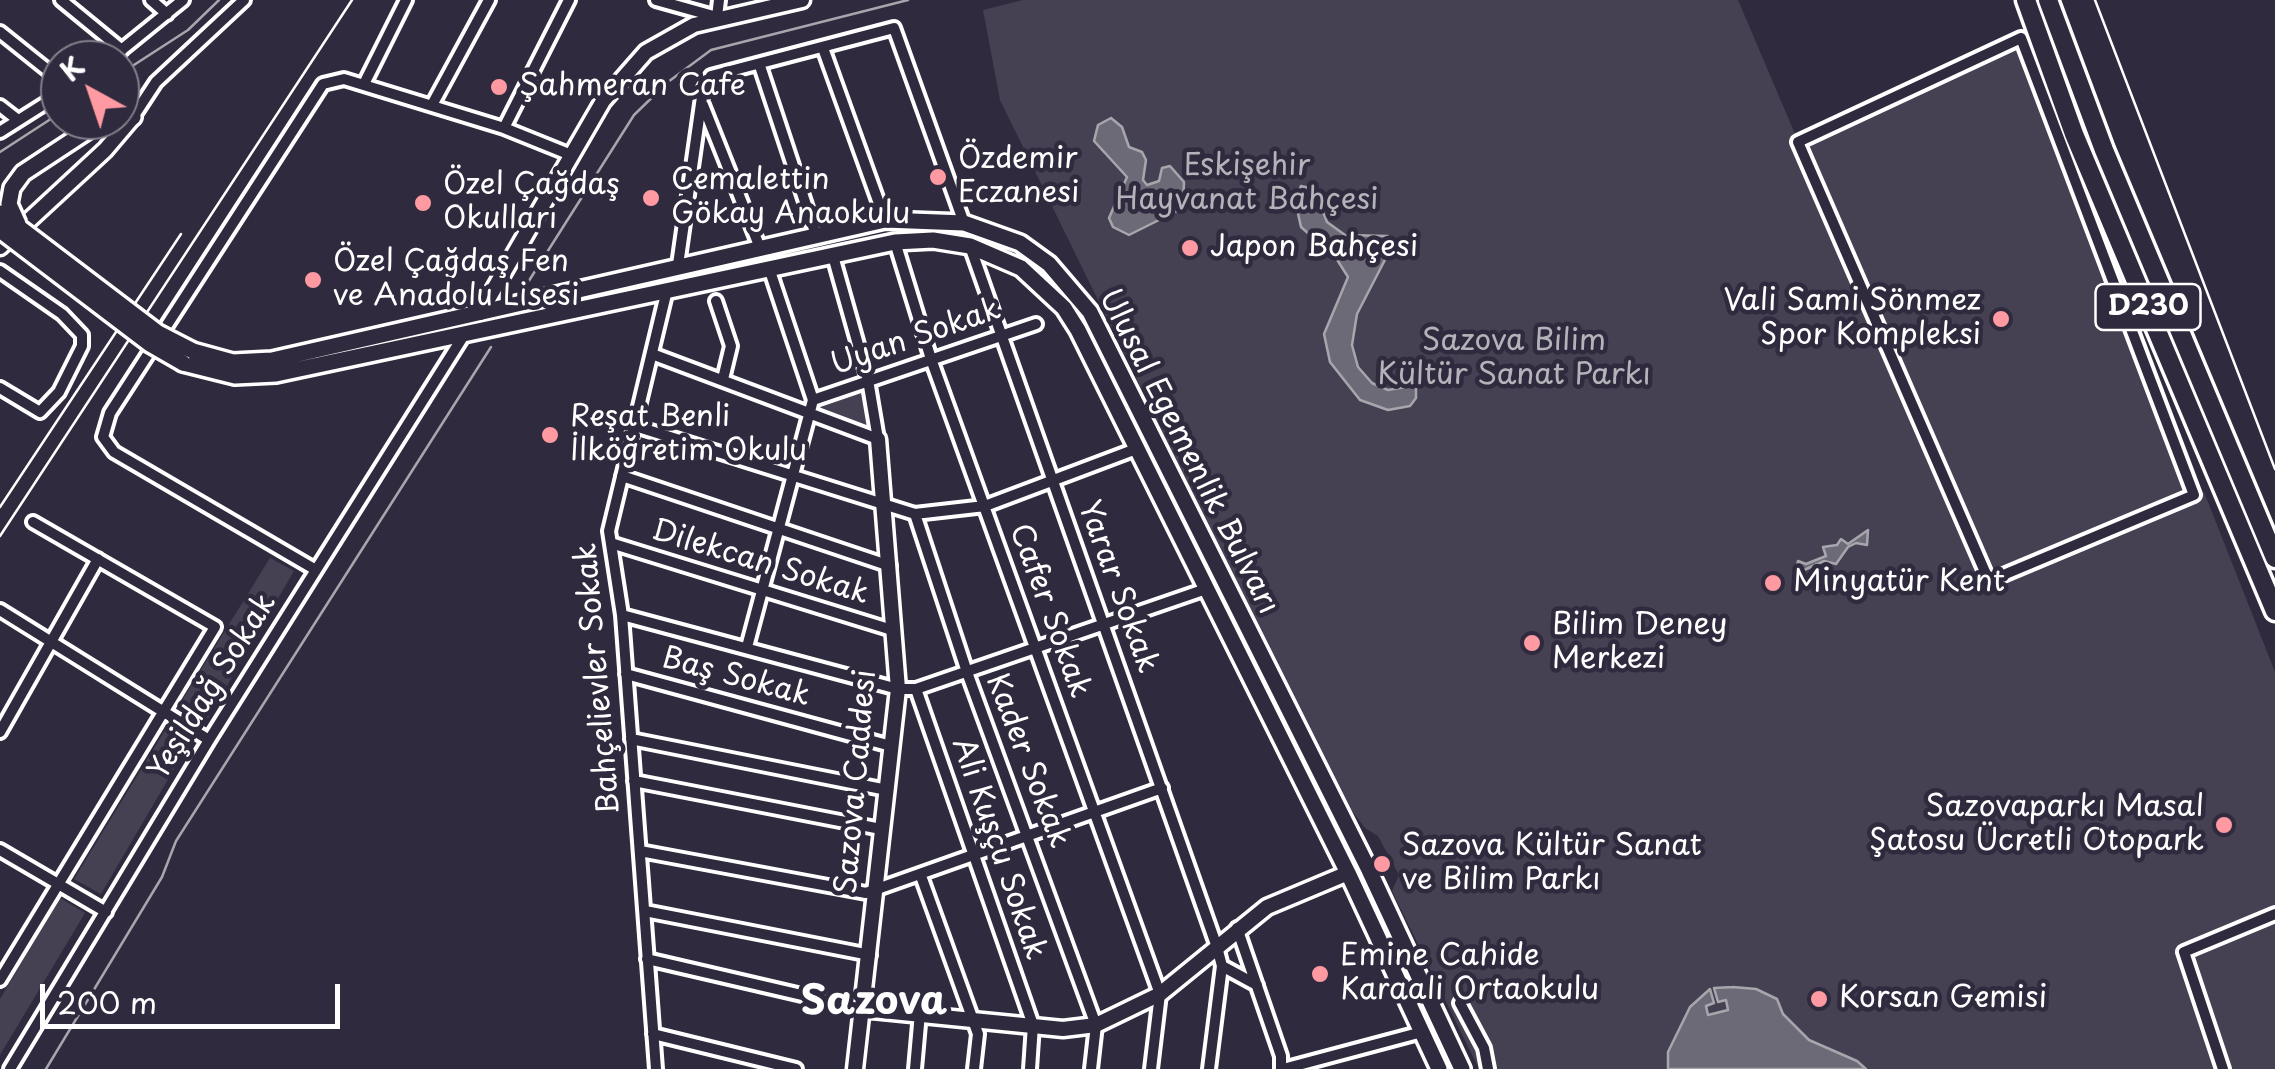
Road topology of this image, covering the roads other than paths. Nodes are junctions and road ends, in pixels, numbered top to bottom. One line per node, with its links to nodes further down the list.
1 (60, 0): 14 (street)
2 (80, 0): 14 (street)
3 (151, 0): 15 (street)
4 (183, 0): 15 (street)
5 (244, 0): 24 (street)
6 (406, 0): 23 (street)
7 (489, 0): 28 (street)
8 (569, 0): 30 (street)
9 (656, 0): 16 (street)
10 (720, 0): 16 (street)
11 (802, 0): 16 (street)
12 (2026, 0): 84 (highway, D230)
13 (2048, 0): 74 (highway, D230)
14 (72, 10): 18 (street)
15 (168, 14): 19 (street)
16 (716, 18): 35 (street)
17 (0, 32): 21 (street)
18 (110, 40)
19 (135, 40)
20 (823, 48): 22 (street); 37 (street); 38 (street)
21 (40, 64)
22 (760, 66): 25 (street); 41 (street)
23 (364, 84): 28 (street); 80 (street)
24 (140, 100)
25 (702, 102): 45 (street); 47 (street)
26 (0, 106): 29 (street)
27 (40, 106): 29 (street)
28 (432, 106): 30 (street)
29 (18, 120): 31 (street)
30 (504, 128): 35 (street)
31 (0, 132)
32 (75, 140): 40 (main road, bridge)
33 (112, 140): 44 (street)
34 (1798, 142): 34 (street)
35 (571, 154): 52 (street)
36 (0, 212): 40 (main road, Ulusal Egemenlik Bulvarı, bridge)
37 (885, 220): 38 (main road, Ulusal Egemenlik Bulvarı); 41 (main road, Ulusal Egemenlik Bulvarı)
38 (964, 224): 144 (main road, Ulusal Egemenlik Bulvarı)
39 (0, 230): 57 (main road, bridge)
40 (24, 231): 57 (main road, Ulusal Egemenlik Bulvarı, bridge)
41 (816, 235): 45 (main road, Ulusal Egemenlik Bulvarı)
42 (895, 242): 43 (main road, Ulusal Egemenlik Bulvarı); 46 (main road, Ulusal Egemenlik Bulvarı); 58 (street, Cafer Sokak)
43 (970, 246): 55 (street, Yarar Sokak); 66 (main road, Ulusal Egemenlik Bulvarı)
44 (0, 247)
45 (760, 248): 47 (main road, Ulusal Egemenlik Bulvarı)
46 (833, 256): 48 (main road, Ulusal Egemenlik Bulvarı); 60 (street)
47 (678, 265): 50 (main road); 52 (main road, Ulusal Egemenlik Bulvarı)
48 (768, 268): 50 (main road, Ulusal Egemenlik Bulvarı); 62 (street)
49 (0, 271): 61 (street)
50 (667, 290): 54 (main road, Ulusal Egemenlik Bulvarı); 56 (street, Bahçelievler Sokak)
51 (716, 301): 59 (street)
52 (480, 313): 57 (main road, Ulusal Egemenlik Bulvarı)
53 (1036, 324): 55 (street, Uyan Sokak)
54 (464, 335): 57 (main road, Ulusal Egemenlik Bulvarı); 80 (street, Yeşildağ Sokak)
55 (999, 337): 58 (street, Uyan Sokak); 69 (street, Yarar Sokak)
56 (652, 354): 59 (street); 64 (street, Bahçelievler Sokak)
57 (188, 357)
58 (932, 359): 60 (street, Uyan Sokak); 71 (street, Cafer Sokak)
59 (723, 380): 63 (street)
60 (868, 380): 62 (street, Uyan Sokak); 65 (street)
61 (0, 388)
62 (813, 400): 63 (street)
63 (809, 413): 65 (street); 67 (street)
64 (635, 426): 67 (street); 68 (street, Bahçelievler Sokak)
65 (878, 439): 70 (street, Sazova Caddesi)
66 (1136, 449): 69 (street); 82 (main road, Ulusal Egemenlik Bulvarı)
67 (791, 475): 70 (street); 75 (street)
68 (622, 476): 75 (street); 76 (street, Bahçelievler Sokak)
69 (1052, 478): 71 (street); 86 (street, Yarar Sokak)
70 (886, 506): 72 (street); 79 (street, Sazova Caddesi)
71 (984, 506): 72 (street); 90 (street, Cafer Sokak)
72 (916, 514): 92 (street, Kader Sokak)
73 (33, 522): 78 (street)
74 (2269, 526): 77 (highway, D230)
75 (777, 529): 79 (street); 81 (street)
76 (614, 544): 81 (street, Dilekcan Sokak); 85 (street, Bahçelievler Sokak)
77 (2275, 558)
78 (98, 559): 88 (street); 95 (street)
79 (890, 566): 87 (street, Sazova Caddesi)
80 (316, 570): 98 (street, Yeşildağ Sokak)
81 (762, 588): 87 (street, Dilekcan Sokak); 89 (street)
82 (1206, 589): 86 (street); 109 (main road, Ulusal Egemenlik Bulvarı)
83 (0, 610): 88 (street)
84 (2275, 611)
85 (622, 616): 89 (street); 91 (street, Bahçelievler Sokak)
86 (1105, 624): 90 (street); 101 (street, Yarar Sokak)
87 (892, 630): 93 (street, Sazova Caddesi)
88 (52, 641): 95 (street); 96 (street)
89 (747, 647): 93 (street)
90 (1036, 649): 92 (street); 103 (street, Cafer Sokak)
91 (626, 674): 97 (street, Bahçelievler Sokak); 99 (street, Baş Sokak)
92 (968, 675): 94 (street); 105 (street, Kader Sokak)
93 (898, 688): 94 (street); 99 (street, Sazova Caddesi)
94 (916, 689): 108 (street, Ali Kuşçu Sokak)
95 (166, 714): 98 (street); 111 (street)
96 (0, 732)
97 (631, 738): 100 (street, Bahçelievler Sokak); 102 (street)
98 (209, 740): 114 (street, Yeşildağ Sokak)
99 (891, 746): 102 (street, Sazova Caddesi)
100 (634, 781): 104 (street); 107 (street, Bahçelievler Sokak)
101 (1162, 788): 103 (street); 117 (street, Yarar Sokak)
102 (887, 790): 104 (street, Sazova Caddesi)
103 (1094, 812): 105 (street); 123 (street, Cafer Sokak)
104 (882, 828): 112 (street, Sazova Caddesi)
105 (1029, 836): 108 (street); 129 (street, Kader Sokak)
106 (0, 850): 111 (street)
107 (640, 851): 112 (street); 113 (street, Bahçelievler Sokak)
108 (974, 857): 110 (street); 128 (street, Ali Kuşçu Sokak)
109 (1348, 873): 116 (street); 130 (main road, Ulusal Egemenlik Bulvarı)
110 (921, 876): 112 (street); 127 (street)
111 (58, 885): 114 (street); 121 (street)
112 (875, 891): 118 (street, Sazova Caddesi)
113 (645, 911): 118 (street); 119 (street, Bahçelievler Sokak)
114 (106, 912): 132 (street, Yeşildağ Sokak)
115 (2275, 914): 146 (street)
116 (1237, 928): 117 (street); 122 (street)
117 (1216, 947): 120 (street, Yarar Sokak); 123 (street)
118 (870, 955): 125 (street, Sazova Caddesi)
119 (647, 959): 125 (street); 131 (street, Bahçelievler Sokak)
120 (1222, 966): 122 (street); 141 (street)
121 (0, 980)
122 (1258, 986): 142 (street)
123 (1160, 994): 129 (street); 140 (street)
124 (1460, 1004): 145 (street)
125 (862, 1009): 126 (street); 135 (street, Sazova Caddesi)
126 (920, 1013): 127 (street); 136 (street)
127 (972, 1021): 128 (street); 137 (street)
128 (1032, 1025): 129 (street); 138 (street)
129 (1096, 1025): 139 (street)
130 (1422, 1032): 142 (street); 143 (main road, Ulusal Egemenlik Bulvarı)
131 (652, 1034): 133 (street, Bahçelievler Sokak); 134 (street)
132 (10, 1069)
133 (656, 1069)
134 (796, 1069)
135 (855, 1069)
136 (916, 1069)
137 (974, 1069)
138 (1030, 1069)
139 (1091, 1069)
140 (1150, 1069)
141 (1209, 1069)
142 (1282, 1069)
143 (1439, 1069)
144 (1462, 1069)
145 (1488, 1069)
146 (2223, 1069)

